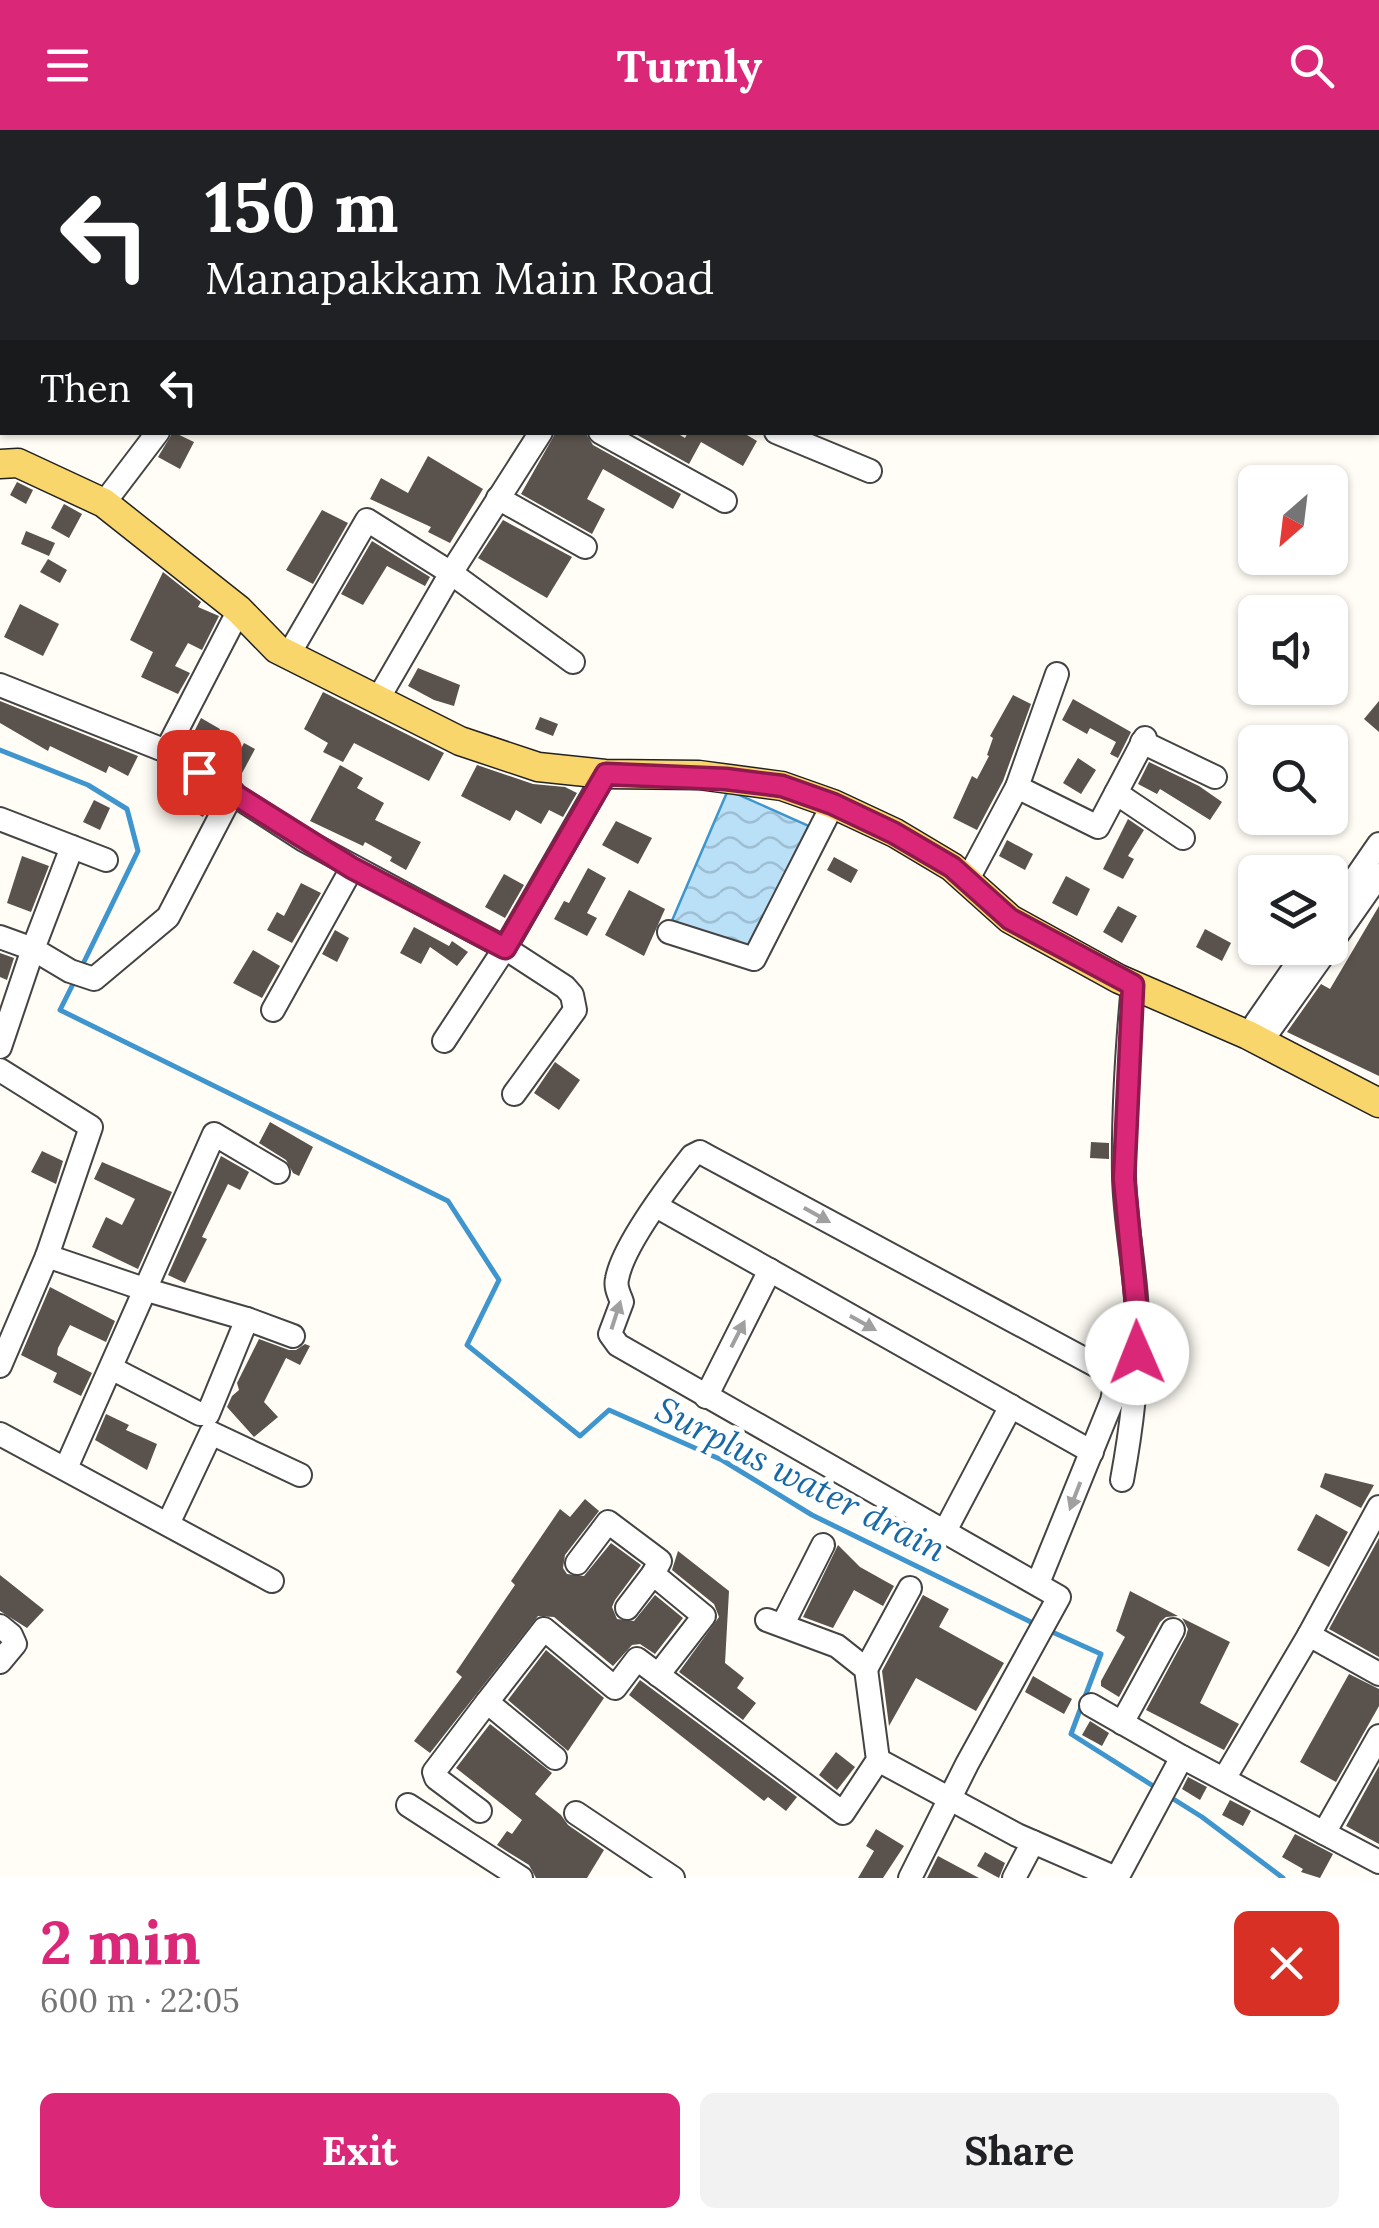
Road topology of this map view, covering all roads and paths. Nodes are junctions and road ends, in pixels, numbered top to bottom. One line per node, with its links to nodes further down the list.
1 (156, 435): 9 (street)
2 (539, 435): 7 (street)
3 (605, 435): 8 (street)
4 (783, 435): 6 (street)
5 (0, 464): 9 (main road)
6 (870, 471)
7 (498, 498): 10 (street); 11 (street)
8 (724, 500)
9 (104, 503): 12 (main road)
10 (585, 547)
11 (451, 573): 13 (street); 14 (street); 17 (street)
12 (239, 610): 13 (main road); 18 (street)
13 (289, 654): 17 (main road)
14 (573, 662)
15 (1057, 674): 21 (street)
16 (0, 685): 18 (street)
17 (378, 700): 19 (main road)
18 (166, 751): 22 (street)
19 (606, 774): 24 (main road); 37 (street)
20 (1214, 777): 23 (street)
21 (1017, 787): 23 (street); 32 (street)
22 (233, 792): 30 (street); 38 (street)
23 (1116, 793): 26 (street)
24 (833, 804): 32 (main road); 35 (street)
25 (0, 819): 28 (street)
26 (1183, 838)
27 (1379, 844): 33 (street)
28 (72, 848): 29 (street); 38 (street)
29 (106, 860)
30 (352, 868): 37 (street); 42 (street)
31 (1379, 875): 34 (street)
32 (967, 880): 41 (main road)
33 (1348, 889)
34 (1348, 919)
35 (668, 932)
36 (0, 936): 38 (street)
37 (505, 948): 44 (street); 47 (street)
38 (33, 949): 45 (street)
39 (1298, 965): 43 (street)
40 (1314, 965): 43 (street)
41 (1133, 985): 43 (main road); 64 (street)
42 (273, 1010)
43 (1254, 1039): 48 (main road)
44 (444, 1041)
45 (0, 1047)
46 (0, 1070): 51 (street)
47 (514, 1094)
48 (1379, 1103)
49 (278, 1172): 53 (street)
50 (656, 1206): 52 (street); 58 (street, one-way to 50); 61 (street, one-way to 61)
51 (47, 1256): 53 (street); 56 (street)
52 (770, 1270): 58 (street, one-way to 52); 59 (street, one-way to 59)
53 (147, 1290): 54 (street); 57 (street)
54 (247, 1319): 55 (street); 57 (street)
55 (293, 1336)
56 (0, 1366)
57 (111, 1368): 62 (street)
58 (706, 1398): 67 (street)
59 (1011, 1406): 61 (street); 67 (street)
60 (0, 1434): 62 (street)
61 (1092, 1452): 72 (street, one-way to 72)
62 (66, 1468): 66 (street)
63 (300, 1476): 66 (street)
64 (1122, 1480)
65 (1379, 1507): 77 (street)
66 (168, 1524): 71 (street)
67 (946, 1531): 72 (street)
68 (823, 1545): 79 (street)
69 (577, 1563): 70 (street)
70 (652, 1574): 74 (street); 81 (street)
71 (272, 1580)
72 (1038, 1584): 90 (street)
73 (910, 1588): 79 (street)
74 (626, 1608)
75 (0, 1626): 78 (street)
76 (1174, 1630): 84 (street)
77 (1308, 1635): 80 (street); 89 (street)
78 (0, 1662)
79 (866, 1669): 88 (street)
80 (1379, 1674)
81 (658, 1675): 82 (street); 88 (street)
82 (486, 1702): 87 (street); 92 (street)
83 (1091, 1706): 84 (street)
84 (1122, 1723): 86 (street)
85 (1377, 1745): 94 (street)
86 (1182, 1757): 89 (street); 101 (street)
87 (556, 1758)
88 (878, 1760): 90 (street)
89 (1224, 1779): 94 (street)
90 (951, 1801): 95 (street); 99 (street)
91 (408, 1805): 97 (street)
92 (480, 1810)
93 (576, 1814): 98 (street)
94 (1324, 1833): 96 (street)
95 (1033, 1842): 100 (street); 101 (street)
96 (1379, 1862)
97 (520, 1878)
98 (673, 1878)
99 (910, 1878)
100 (1014, 1878)
101 (1117, 1878)

